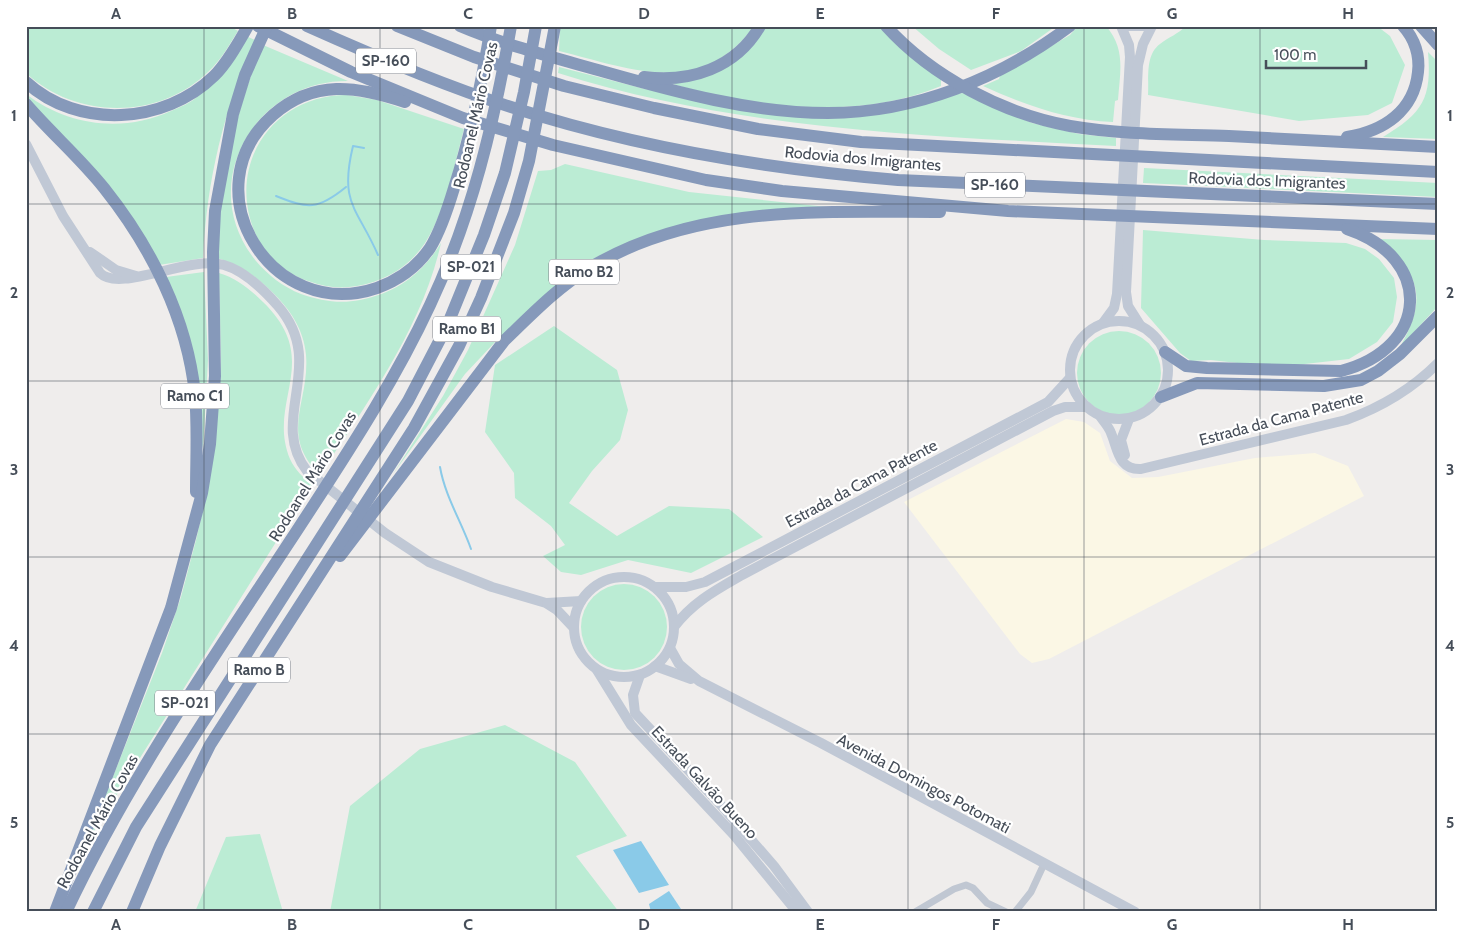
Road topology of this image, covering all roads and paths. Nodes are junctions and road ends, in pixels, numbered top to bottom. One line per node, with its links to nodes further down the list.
1 (248, 26): 22 (highway)
2 (258, 26): 25 (highway)
3 (267, 26): 51 (highway)
4 (308, 26): 30 (highway, Rodovia dos Imigrantes / SP-160)
5 (397, 26): 29 (highway, Rodovia dos Imigrantes / SP-160)
6 (491, 26): 25 (highway)
7 (511, 26): 65 (highway, Rodoanel Mário Covas / SP-021)
8 (536, 26): 66 (highway, SP-021)
9 (555, 26): 50 (highway, Ramo B1)
10 (760, 26): 21 (highway)
11 (886, 26): 26 (highway)
12 (1070, 26): 21 (highway)
13 (1121, 26): 23 (main road)
14 (1128, 26): 15 (main road)
15 (1149, 26)
16 (1152, 26): 23 (main road)
17 (1403, 26): 26 (highway)
18 (1421, 26): 20 (highway)
19 (465, 28): 21 (highway)
20 (1438, 45)
21 (600, 70)
22 (26, 82)
23 (1131, 103): 34 (main road)
24 (26, 104): 51 (highway, Ramo C1)
25 (460, 117): 31 (highway)
26 (1320, 141): 27 (highway)
27 (1438, 147)
28 (27, 148): 35 (main road)
29 (1438, 172)
30 (1438, 204)
31 (1008, 211): 32 (highway); 50 (highway, Ramo B2)
32 (1332, 225): 33 (highway); 42 (highway)
33 (1438, 229)
34 (1123, 242): 40 (main road); 41 (main road)
35 (83, 246): 36 (main road); 37 (main road)
36 (120, 271): 37 (main road); 38 (main road)
37 (104, 276): 38 (main road)
38 (142, 276): 55 (main road)
39 (1438, 316): 45 (highway)
40 (1102, 323): 41 (main road); 44 (main road)
41 (1140, 325): 42 (main road)
42 (1165, 352): 45 (main road)
43 (1438, 363): 49 (main road, Estrada da Cama Patente)
44 (1070, 378): 46 (main road); 52 (main road, Estrada da Cama Patente)
45 (1161, 397): 48 (main road)
46 (1085, 407): 47 (main road); 56 (main road, Estrada da Cama Patente)
47 (1100, 416): 48 (main road); 49 (main road, Estrada da Cama Patente)
48 (1129, 419): 49 (main road)
49 (1148, 467)
50 (376, 499): 53 (highway, Ramo B1)
51 (197, 512): 64 (highway)
52 (655, 587): 54 (main road); 56 (main road)
53 (309, 595): 67 (highway, Ramo B)
54 (581, 601): 55 (main road); 57 (main road)
55 (546, 603): 57 (main road)
56 (674, 627): 58 (main road)
57 (574, 628): 60 (main road)
58 (670, 648): 59 (main road); 62 (main road, Avenida Domingos Potomati)
59 (655, 666): 61 (main road); 62 (main road, Avenida Domingos Potomati)
60 (596, 669): 61 (main road); 68 (main road, Estrada Galvão Bueno)
61 (640, 675): 69 (main road, Estrada Galvão Bueno)
62 (699, 681): 63 (main road, Avenida Domingos Potomati)
63 (1044, 864): 72 (street); 73 (main road, Avenida Domingos Potomati)
64 (55, 912)
65 (66, 912)
66 (93, 912)
67 (132, 912)
68 (797, 912)
69 (808, 912)
70 (915, 912): 71 (street)
71 (1006, 912)
72 (1015, 912)
73 (1135, 912)

